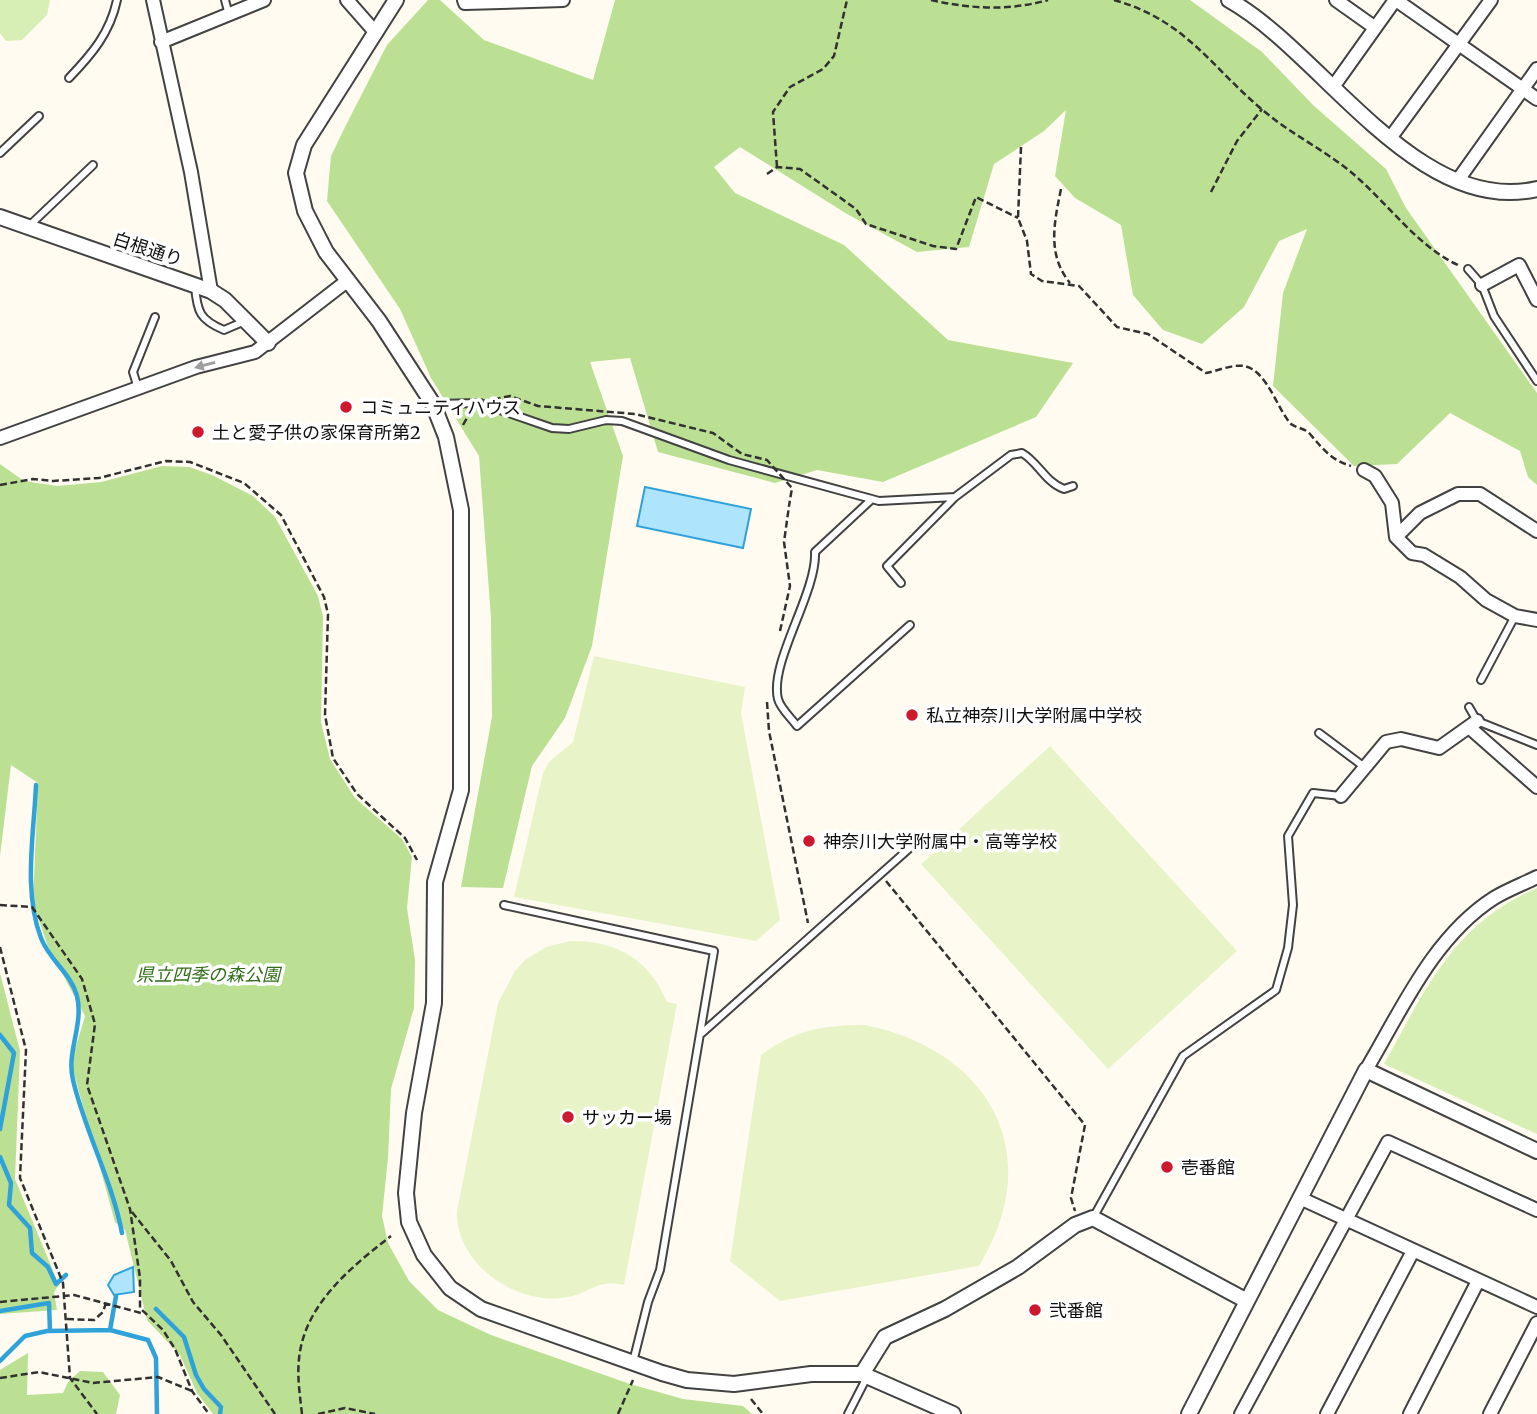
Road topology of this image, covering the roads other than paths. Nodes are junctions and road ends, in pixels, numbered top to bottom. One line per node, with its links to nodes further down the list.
1 (117, 0): 19 (lane)
2 (153, 0): 16 (street)
3 (225, 0): 13 (lane)
4 (264, 0): 13 (street)
5 (346, 0): 15 (street)
6 (396, 0): 15 (street)
7 (464, 0): 8 (street)
8 (563, 0)
9 (1336, 0): 14 (street)
10 (1396, 0): 14 (street); 17 (street)
11 (1491, 0): 17 (street)
12 (1238, 2): 20 (street)
13 (229, 15): 16 (street)
14 (1374, 27): 20 (street)
15 (376, 33): 32 (street)
16 (161, 43): 35 (street)
17 (1459, 46): 21 (street); 24 (street)
18 (1537, 69): 21 (street)
19 (69, 78)
20 (1333, 87): 24 (street)
21 (1523, 89): 22 (street); 27 (street)
22 (1537, 99)
23 (39, 116): 25 (lane)
24 (1391, 138): 27 (street)
25 (0, 153)
26 (93, 165): 30 (lane)
27 (1458, 180): 28 (street)
28 (1537, 189)
29 (0, 217): 30 (street, 白根通り)
30 (28, 227): 33 (street, 白根通り)
31 (1468, 269): 34 (lane)
32 (347, 281): 39 (street); 42 (street)
33 (195, 285): 35 (street, 白根通り); 38 (lane)
34 (1482, 285): 36 (street); 40 (lane)
35 (211, 291): 38 (street, 白根通り)
36 (1537, 300)
37 (155, 317): 41 (lane)
38 (246, 320): 39 (street, 白根通り)
39 (268, 343): 41 (street, one-way to 41)
40 (1537, 381)
41 (138, 388): 43 (street)
42 (433, 404): 47 (lane); 77 (street)
43 (0, 438)
44 (1364, 470): 49 (street)
45 (1073, 486): 46 (lane)
46 (955, 497): 47 (lane); 50 (lane)
47 (872, 499): 53 (lane)
48 (1537, 531): 49 (street)
49 (1396, 537): 52 (street)
50 (901, 583)
51 (1535, 615): 52 (street)
52 (1516, 616): 54 (lane)
53 (910, 625)
54 (1481, 680)
55 (1469, 707): 56 (lane)
56 (1473, 725): 58 (lane); 59 (street); 60 (street)
57 (1319, 733): 59 (lane)
58 (1537, 745)
59 (1363, 766): 61 (street)
60 (1537, 787)
61 (1340, 796): 71 (lane)
62 (921, 838): 65 (lane)
63 (1537, 877): 66 (street)
64 (504, 905): 65 (lane)
65 (702, 1033): 77 (lane)
66 (1366, 1070): 67 (street); 68 (street)
67 (1537, 1151)
68 (1302, 1199): 70 (street); 74 (street)
69 (1537, 1210): 70 (street)
70 (1347, 1220): 72 (street); 82 (street)
71 (1087, 1221): 74 (street); 78 (street)
72 (1413, 1251): 73 (street); 83 (street)
73 (1478, 1281): 75 (street); 84 (street)
74 (1247, 1301): 81 (street)
75 (1537, 1307)
76 (1537, 1323): 85 (street)
77 (634, 1362): 78 (street)
78 (865, 1375): 79 (lane); 80 (street)
79 (848, 1414)
80 (953, 1414)
81 (1189, 1414)
82 (1241, 1414)
83 (1327, 1414)
84 (1409, 1414)
85 (1490, 1414)

